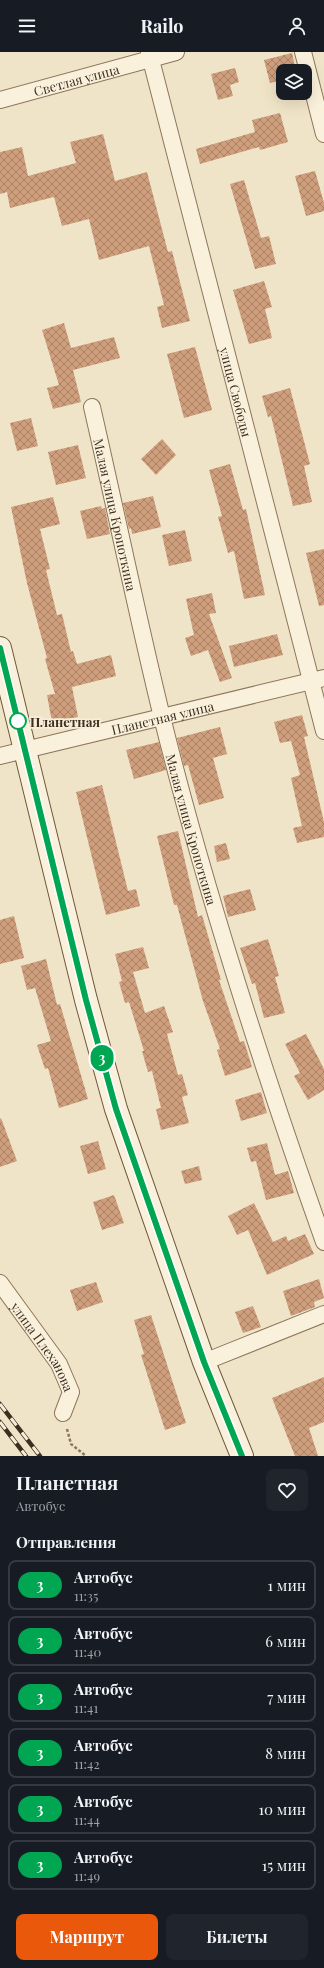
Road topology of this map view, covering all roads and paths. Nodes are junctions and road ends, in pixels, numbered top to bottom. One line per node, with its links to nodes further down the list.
1 (176, 52): 3 (street, Светлая улица)
2 (303, 52): 5 (street)
3 (150, 55): 4 (street, Светлая улица); 8 (street, улица Свободы)
4 (0, 100)
5 (324, 134)
6 (92, 407): 9 (street, Малая улица Кропоткина)
7 (0, 648): 11 (main road)
8 (317, 680): 9 (street, Планетная улица); 10 (street, улица Свободы)
9 (163, 718): 11 (street, Планетная улица); 13 (street, Малая улица Кропоткина)
10 (324, 732)
11 (26, 751): 12 (street, Планетная улица); 16 (main road)
12 (0, 756)
13 (324, 1242)
14 (0, 1283): 17 (street, улица Плеханова)
15 (324, 1314): 16 (street)
16 (204, 1362): 19 (main road)
17 (63, 1413): 18 (path)
18 (86, 1456)
19 (242, 1456)

